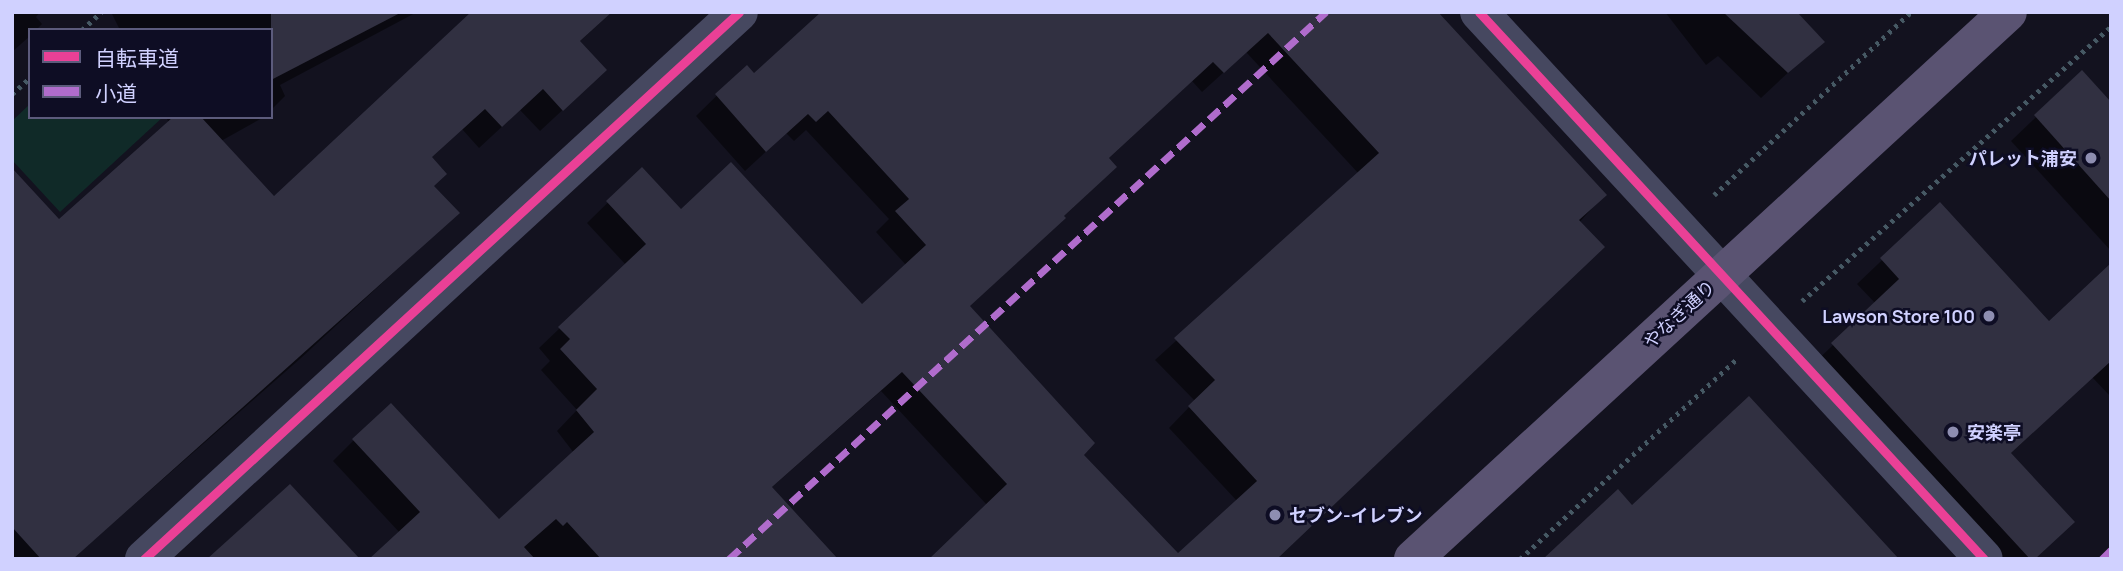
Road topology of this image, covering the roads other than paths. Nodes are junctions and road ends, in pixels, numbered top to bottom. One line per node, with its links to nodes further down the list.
1 (1479, 12): 4 (street)
2 (2008, 12): 4 (main road, やなぎ通り)
3 (732, 14): 5 (street)
4 (1722, 275): 6 (main road, やなぎ通り); 7 (street)
5 (144, 559)
6 (1413, 559)
7 (1984, 559)

